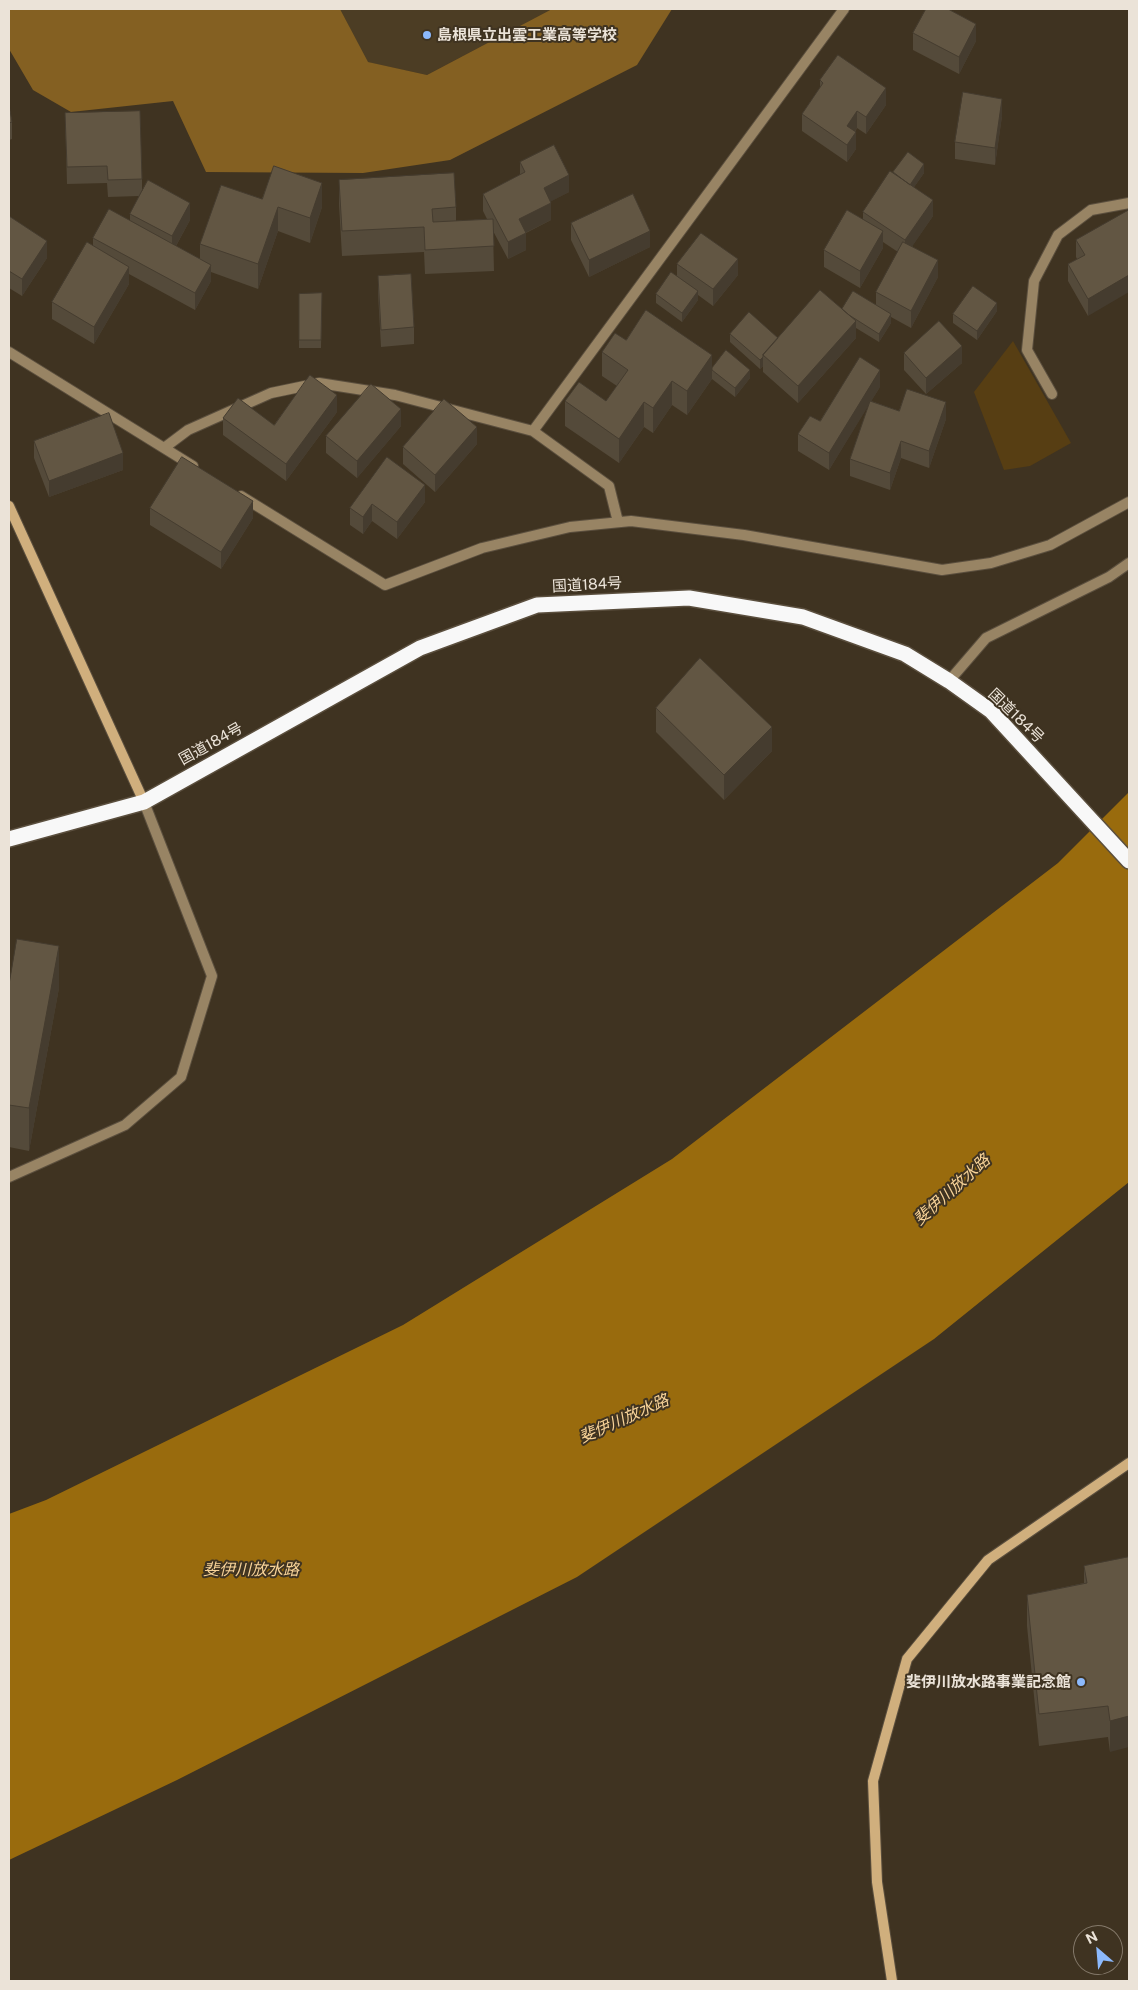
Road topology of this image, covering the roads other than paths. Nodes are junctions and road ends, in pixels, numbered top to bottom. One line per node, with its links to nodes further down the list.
1 (844, 9): 5 (street)
2 (1129, 203): 4 (street)
3 (9, 352): 6 (street)
4 (1052, 394)
5 (534, 431): 6 (street); 11 (street)
6 (164, 448): 7 (street)
7 (205, 473)
8 (230, 488): 11 (street)
9 (1129, 502): 11 (street)
10 (9, 506): 14 (street)
11 (618, 522)
12 (1129, 563): 13 (street)
13 (949, 681): 14 (highway, 国道184号); 16 (highway, 国道184号)
14 (144, 802): 15 (highway, 国道184号); 17 (street)
15 (9, 839)
16 (1129, 861)
17 (9, 1177)
18 (1129, 1463): 19 (street)
19 (892, 1981)

